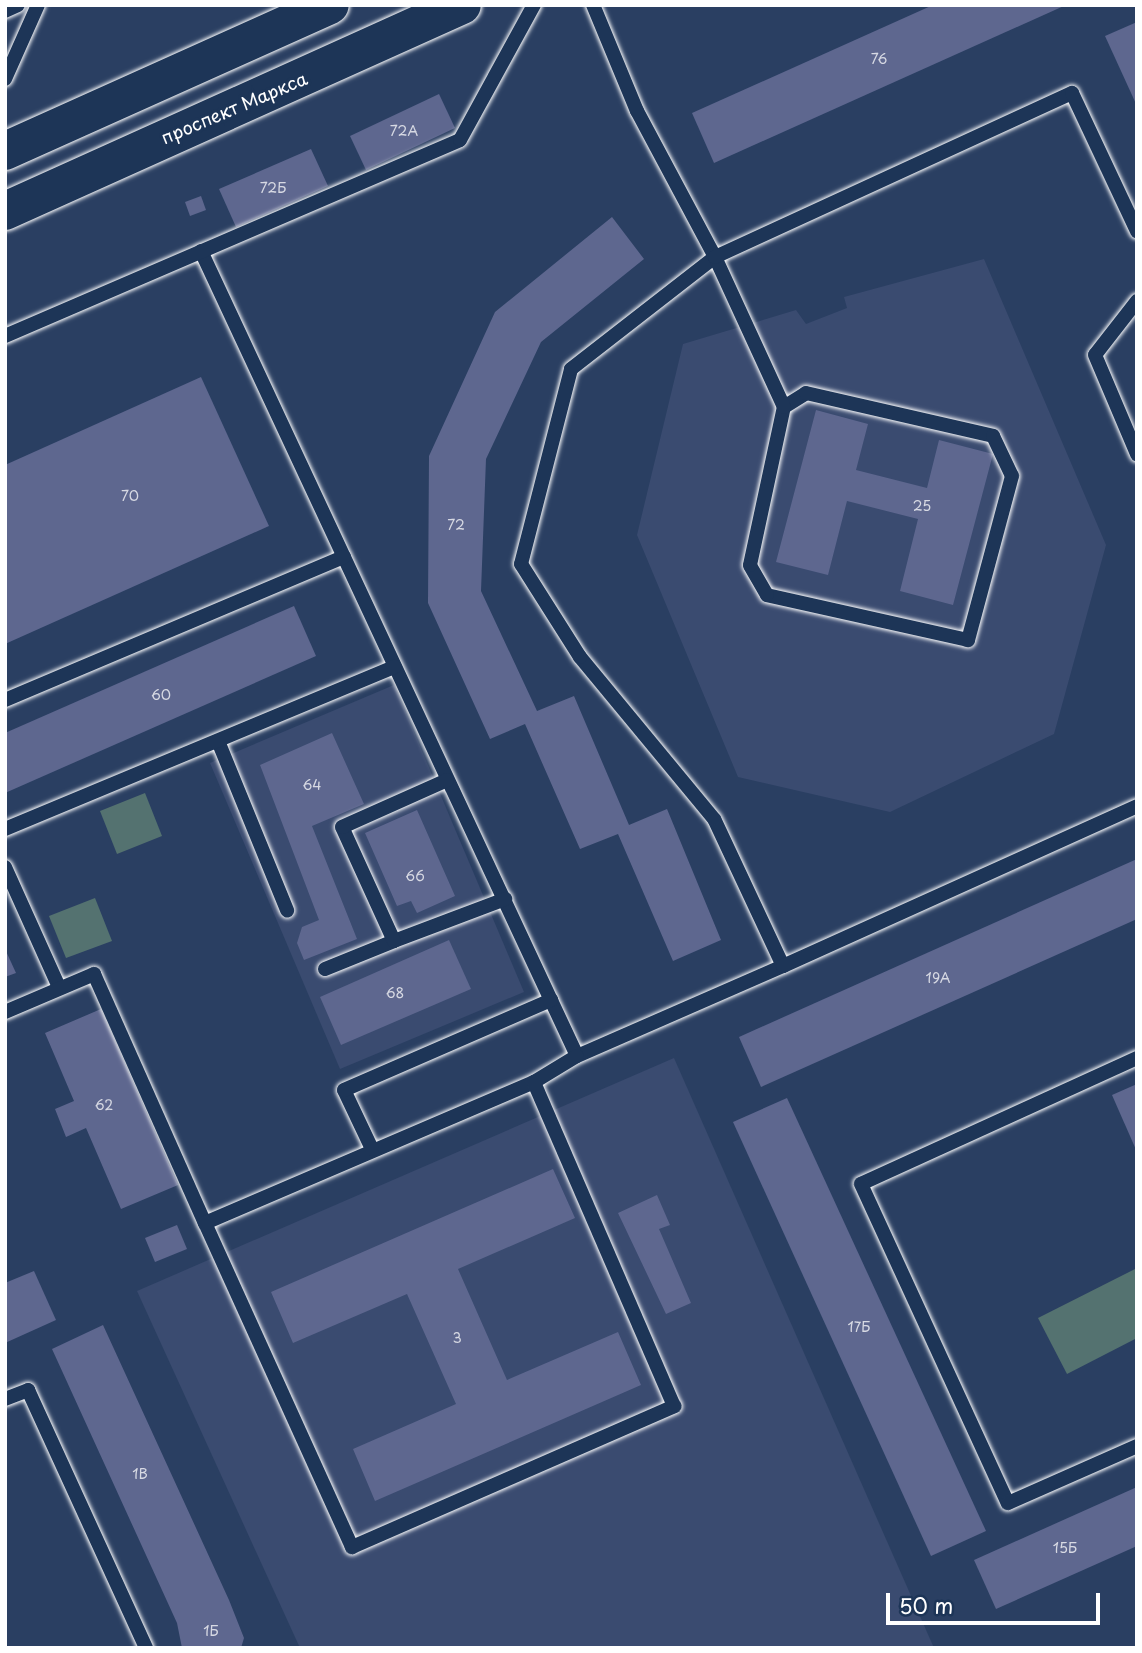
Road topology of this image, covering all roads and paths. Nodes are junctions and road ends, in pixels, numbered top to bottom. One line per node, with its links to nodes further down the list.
1 (18, 5): 7 (lane)
2 (38, 5): 8 (lane)
3 (330, 5): 9 (main road)
4 (462, 5): 10 (main road, проспект Маркса)
5 (534, 5): 12 (lane)
6 (593, 5): 13 (lane)
7 (5, 11)
8 (5, 79)
9 (5, 151)
10 (5, 211)
11 (1137, 231): 13 (lane)
12 (201, 251): 15 (lane); 18 (lane)
13 (715, 257): 16 (lane); 29 (lane)
14 (1137, 301): 17 (lane)
15 (5, 336)
16 (784, 407): 16 (lane)
17 (1137, 454)
18 (344, 557): 19 (lane); 20 (lane)
19 (395, 667): 21 (lane); 22 (lane)
20 (5, 700)
21 (218, 741): 24 (lane); 27 (lane)
22 (447, 780): 26 (lane); 28 (lane)
23 (1137, 806): 29 (lane)
24 (5, 829)
25 (5, 867): 31 (lane)
26 (505, 899): 28 (lane); 32 (lane)
27 (287, 910)
28 (394, 942): 30 (lane)
29 (783, 966): 34 (lane)
30 (325, 969)
31 (59, 988): 33 (lane); 38 (lane)
32 (551, 1000): 34 (lane); 37 (lane)
33 (5, 1012)
34 (577, 1056): 36 (lane)
35 (1137, 1058): 40 (lane)
36 (534, 1082): 37 (lane); 38 (lane)
37 (372, 1149): 38 (lane)
38 (205, 1223)
39 (5, 1399): 41 (lane)
40 (1137, 1446)
41 (146, 1648)

